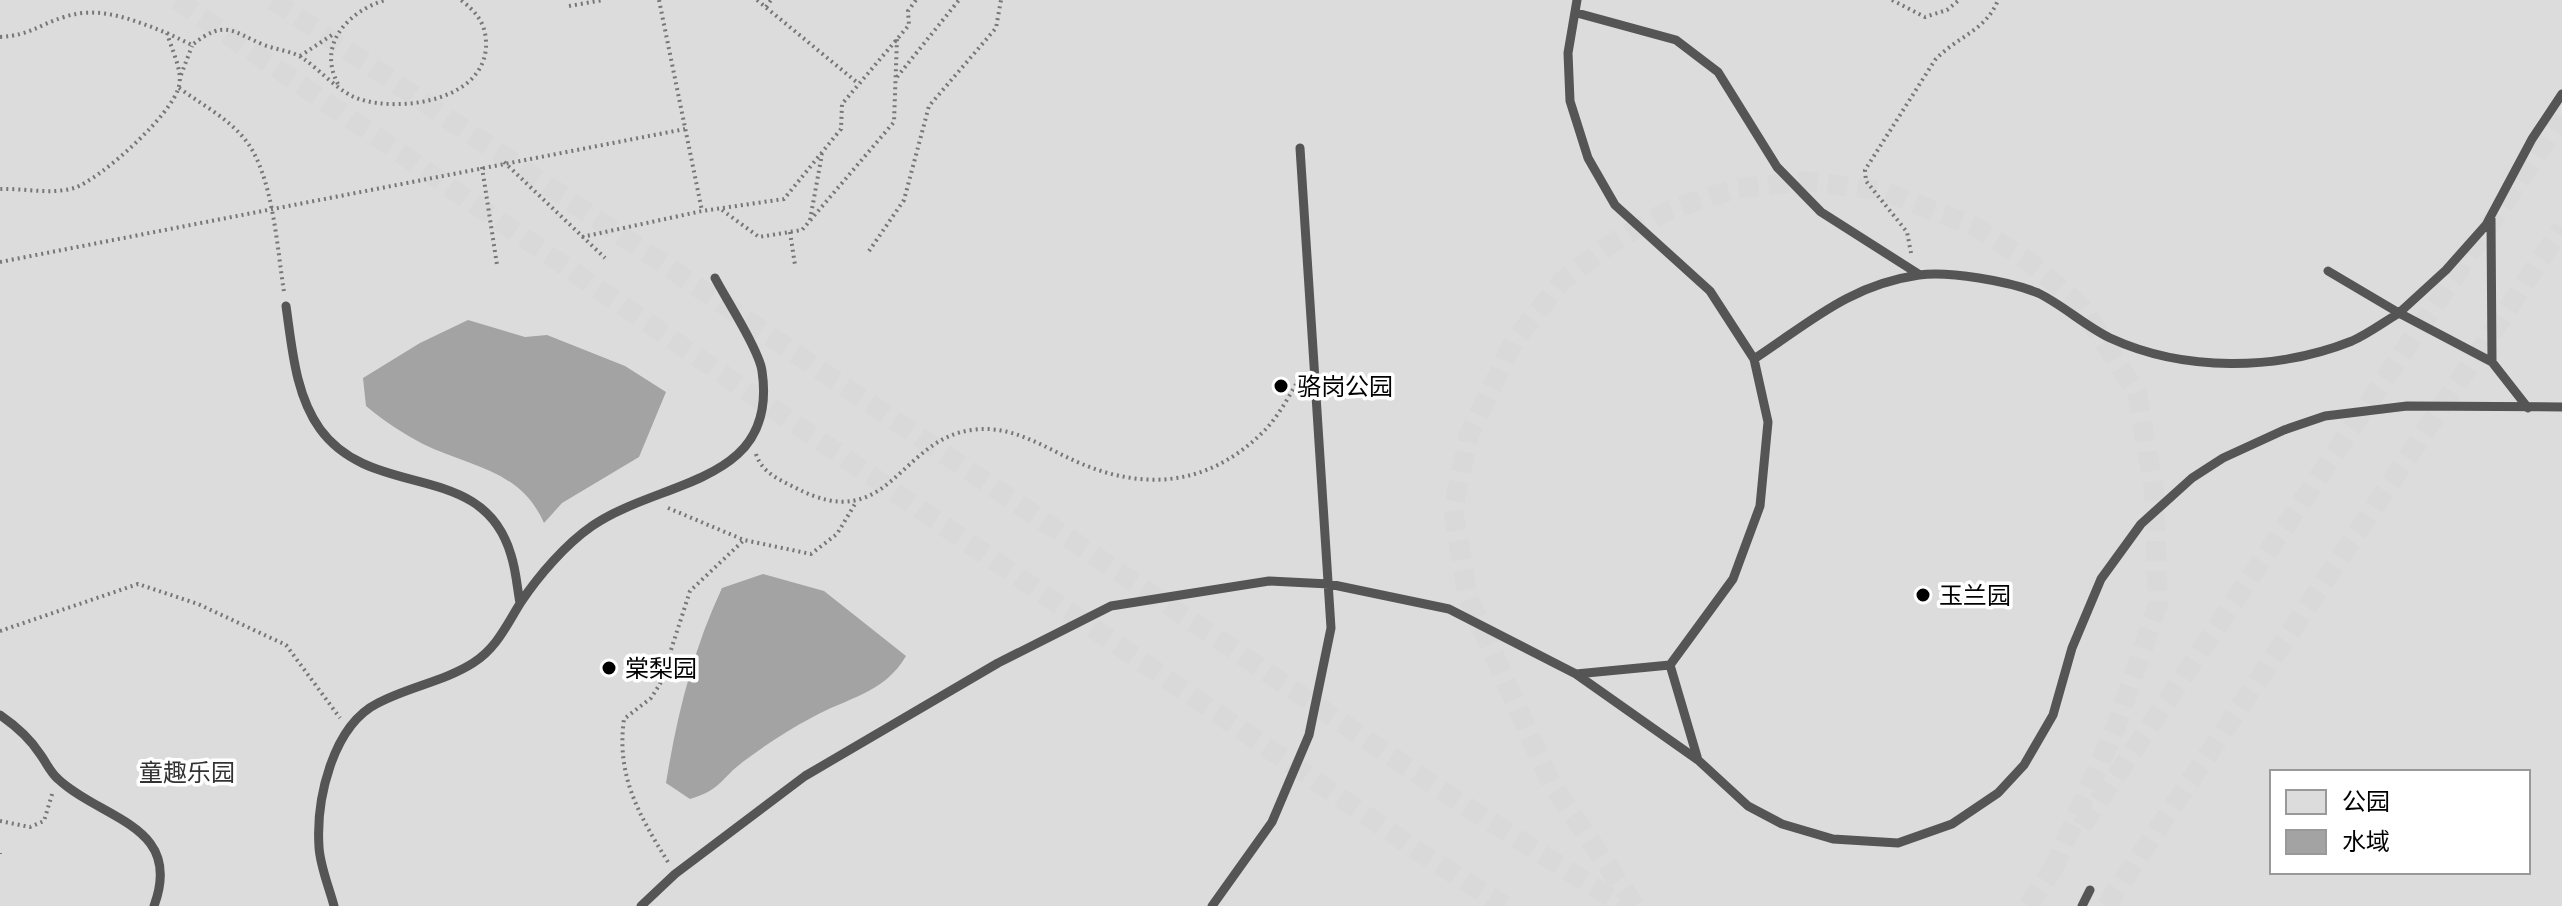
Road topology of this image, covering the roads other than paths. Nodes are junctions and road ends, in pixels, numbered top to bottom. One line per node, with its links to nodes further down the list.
1 (1577, 0): 2 (lane)
2 (1577, 13): 7 (lane); 11 (lane)
3 (2562, 94): 5 (lane)
4 (1300, 148): 15 (lane)
5 (2491, 217): 10 (lane); 12 (lane)
6 (2328, 271): 10 (lane)
7 (1920, 275): 10 (lane); 11 (lane)
8 (715, 278): 16 (lane)
9 (286, 306): 16 (lane)
10 (2399, 313): 12 (lane)
11 (1754, 359): 17 (lane)
12 (2492, 362): 14 (lane)
13 (2562, 407): 14 (lane)
14 (2528, 408): 20 (lane)
15 (1329, 584): 18 (lane); 24 (lane); 25 (lane)
16 (520, 603): 23 (lane)
17 (1670, 665): 18 (lane); 20 (lane)
18 (1576, 674): 20 (lane)
19 (0, 715): 22 (lane)
20 (1698, 760)
21 (2090, 890): 26 (lane)
22 (154, 906)
23 (334, 906)
24 (641, 906)
25 (1212, 906)
26 (2082, 906)

